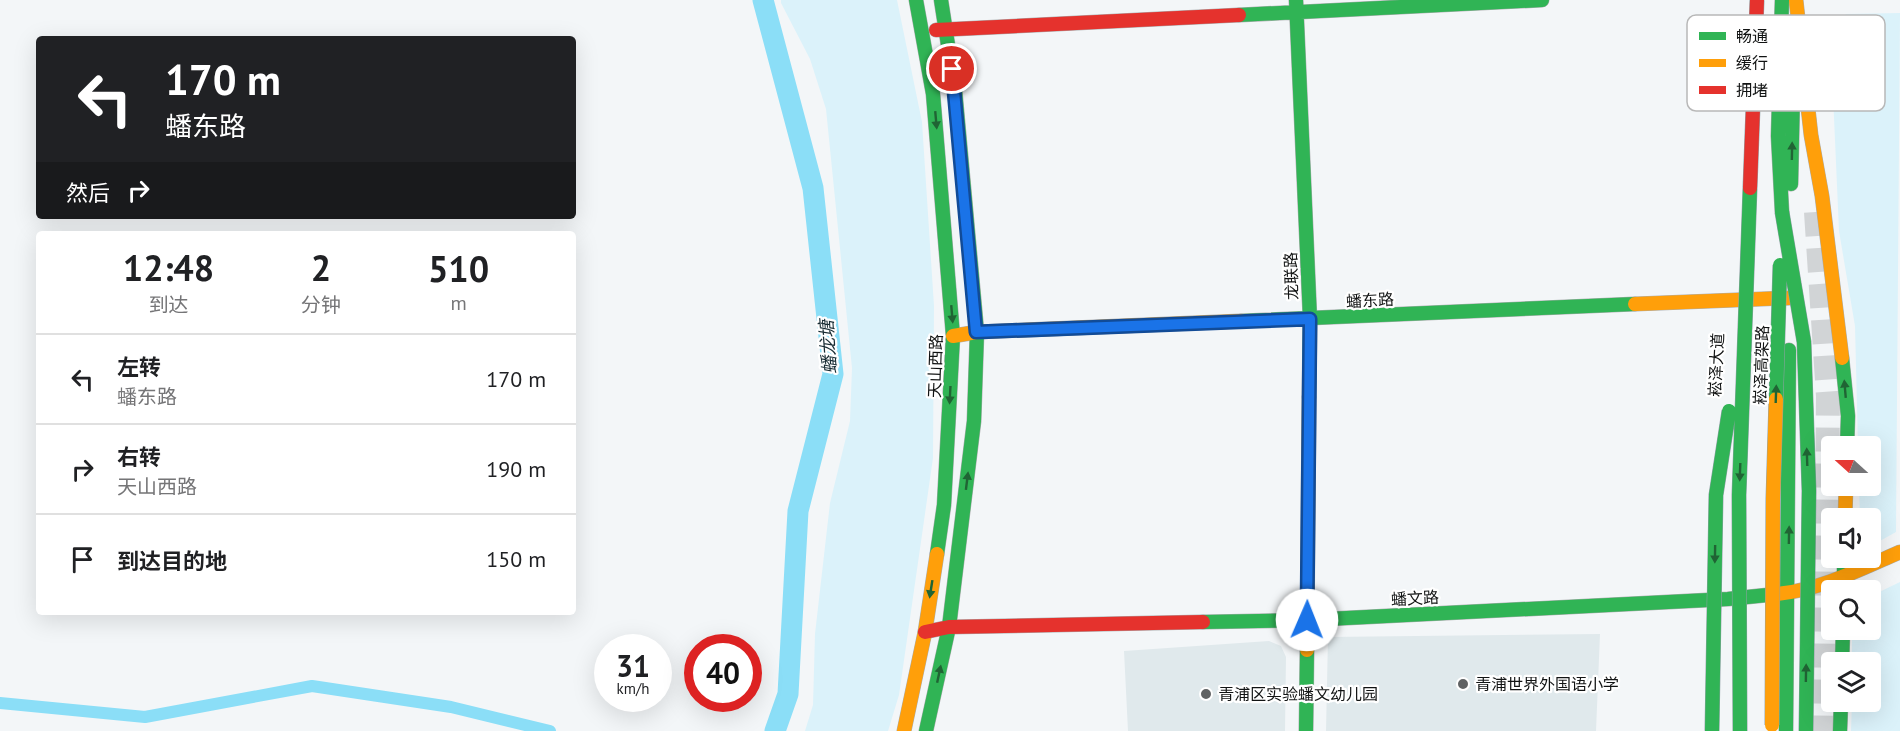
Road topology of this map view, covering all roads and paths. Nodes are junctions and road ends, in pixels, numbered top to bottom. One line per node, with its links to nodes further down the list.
1 (916, 0): 15 (main road, 天山西路)
2 (941, 0): 14 (main road)
3 (1542, 0): 8 (main road)
4 (1746, 0): 9 (main road, 崧泽大道)
5 (1757, 0): 10 (main road, 崧泽高架路, bridge)
6 (1782, 0): 11 (main road, 崧泽高架路)
7 (1795, 0): 12 (main road, one-way to 7); 13 (main road, one-way to 7)
8 (1296, 7): 14 (main road); 24 (main road, 龙联路)
9 (1746, 15)
10 (1756, 15)
11 (1782, 15)
12 (1795, 15)
13 (1797, 15)
14 (947, 29): 15 (main road); 25 (main road)
15 (922, 31): 26 (main road, 天山西路, one-way to 26)
16 (1744, 111): 23 (main road, 崧泽大道)
17 (1751, 111): 23 (main road, 崧泽高架路, bridge)
18 (1779, 111): 21 (main road, 崧泽高架路)
19 (1792, 111): 22 (main road, one-way to 19)
20 (1808, 111): 27 (main road, one-way to 20)
21 (1782, 212): 37 (main road, 崧泽高架路, one-way to 21, bridge); 46 (main road, one-way to 21, bridge)
22 (1788, 298): 23 (main road, 蟠东路); 31 (main road, one-way to 22)
23 (1741, 304): 24 (main road, 蟠东路); 32 (main road, 崧泽大道); 42 (main road, one-way to 42, bridge); 44 (main road, 崧泽高架路, one-way to 44, bridge)
24 (1310, 319): 25 (main road, 蟠东路); 33 (main road, 龙联路)
25 (976, 332): 26 (main road, 蟠东路); 34 (main road, one-way to 25)
26 (953, 336): 35 (main road, 天山西路, one-way to 35)
27 (1847, 436)
28 (1900, 552): 29 (main road, 蟠文路)
29 (1851, 580)
30 (1821, 588): 31 (main road, 蟠文路)
31 (1788, 593): 32 (main road, 蟠文路); 45 (main road)
32 (1728, 599): 33 (main road, 蟠文路); 41 (main road); 43 (main road, 崧泽大道)
33 (1307, 620): 34 (main road, 蟠文路); 40 (main road, 龙联路)
34 (949, 627): 35 (main road, 蟠文路); 39 (main road, one-way to 34)
35 (925, 632): 38 (main road, 天山西路)
36 (1841, 712): 47 (main road)
37 (1772, 729)
38 (904, 731)
39 (926, 731)
40 (1306, 731)
41 (1700, 731)
42 (1712, 731)
43 (1730, 731)
44 (1740, 731)
45 (1786, 731)
46 (1806, 731)
47 (1840, 731)

